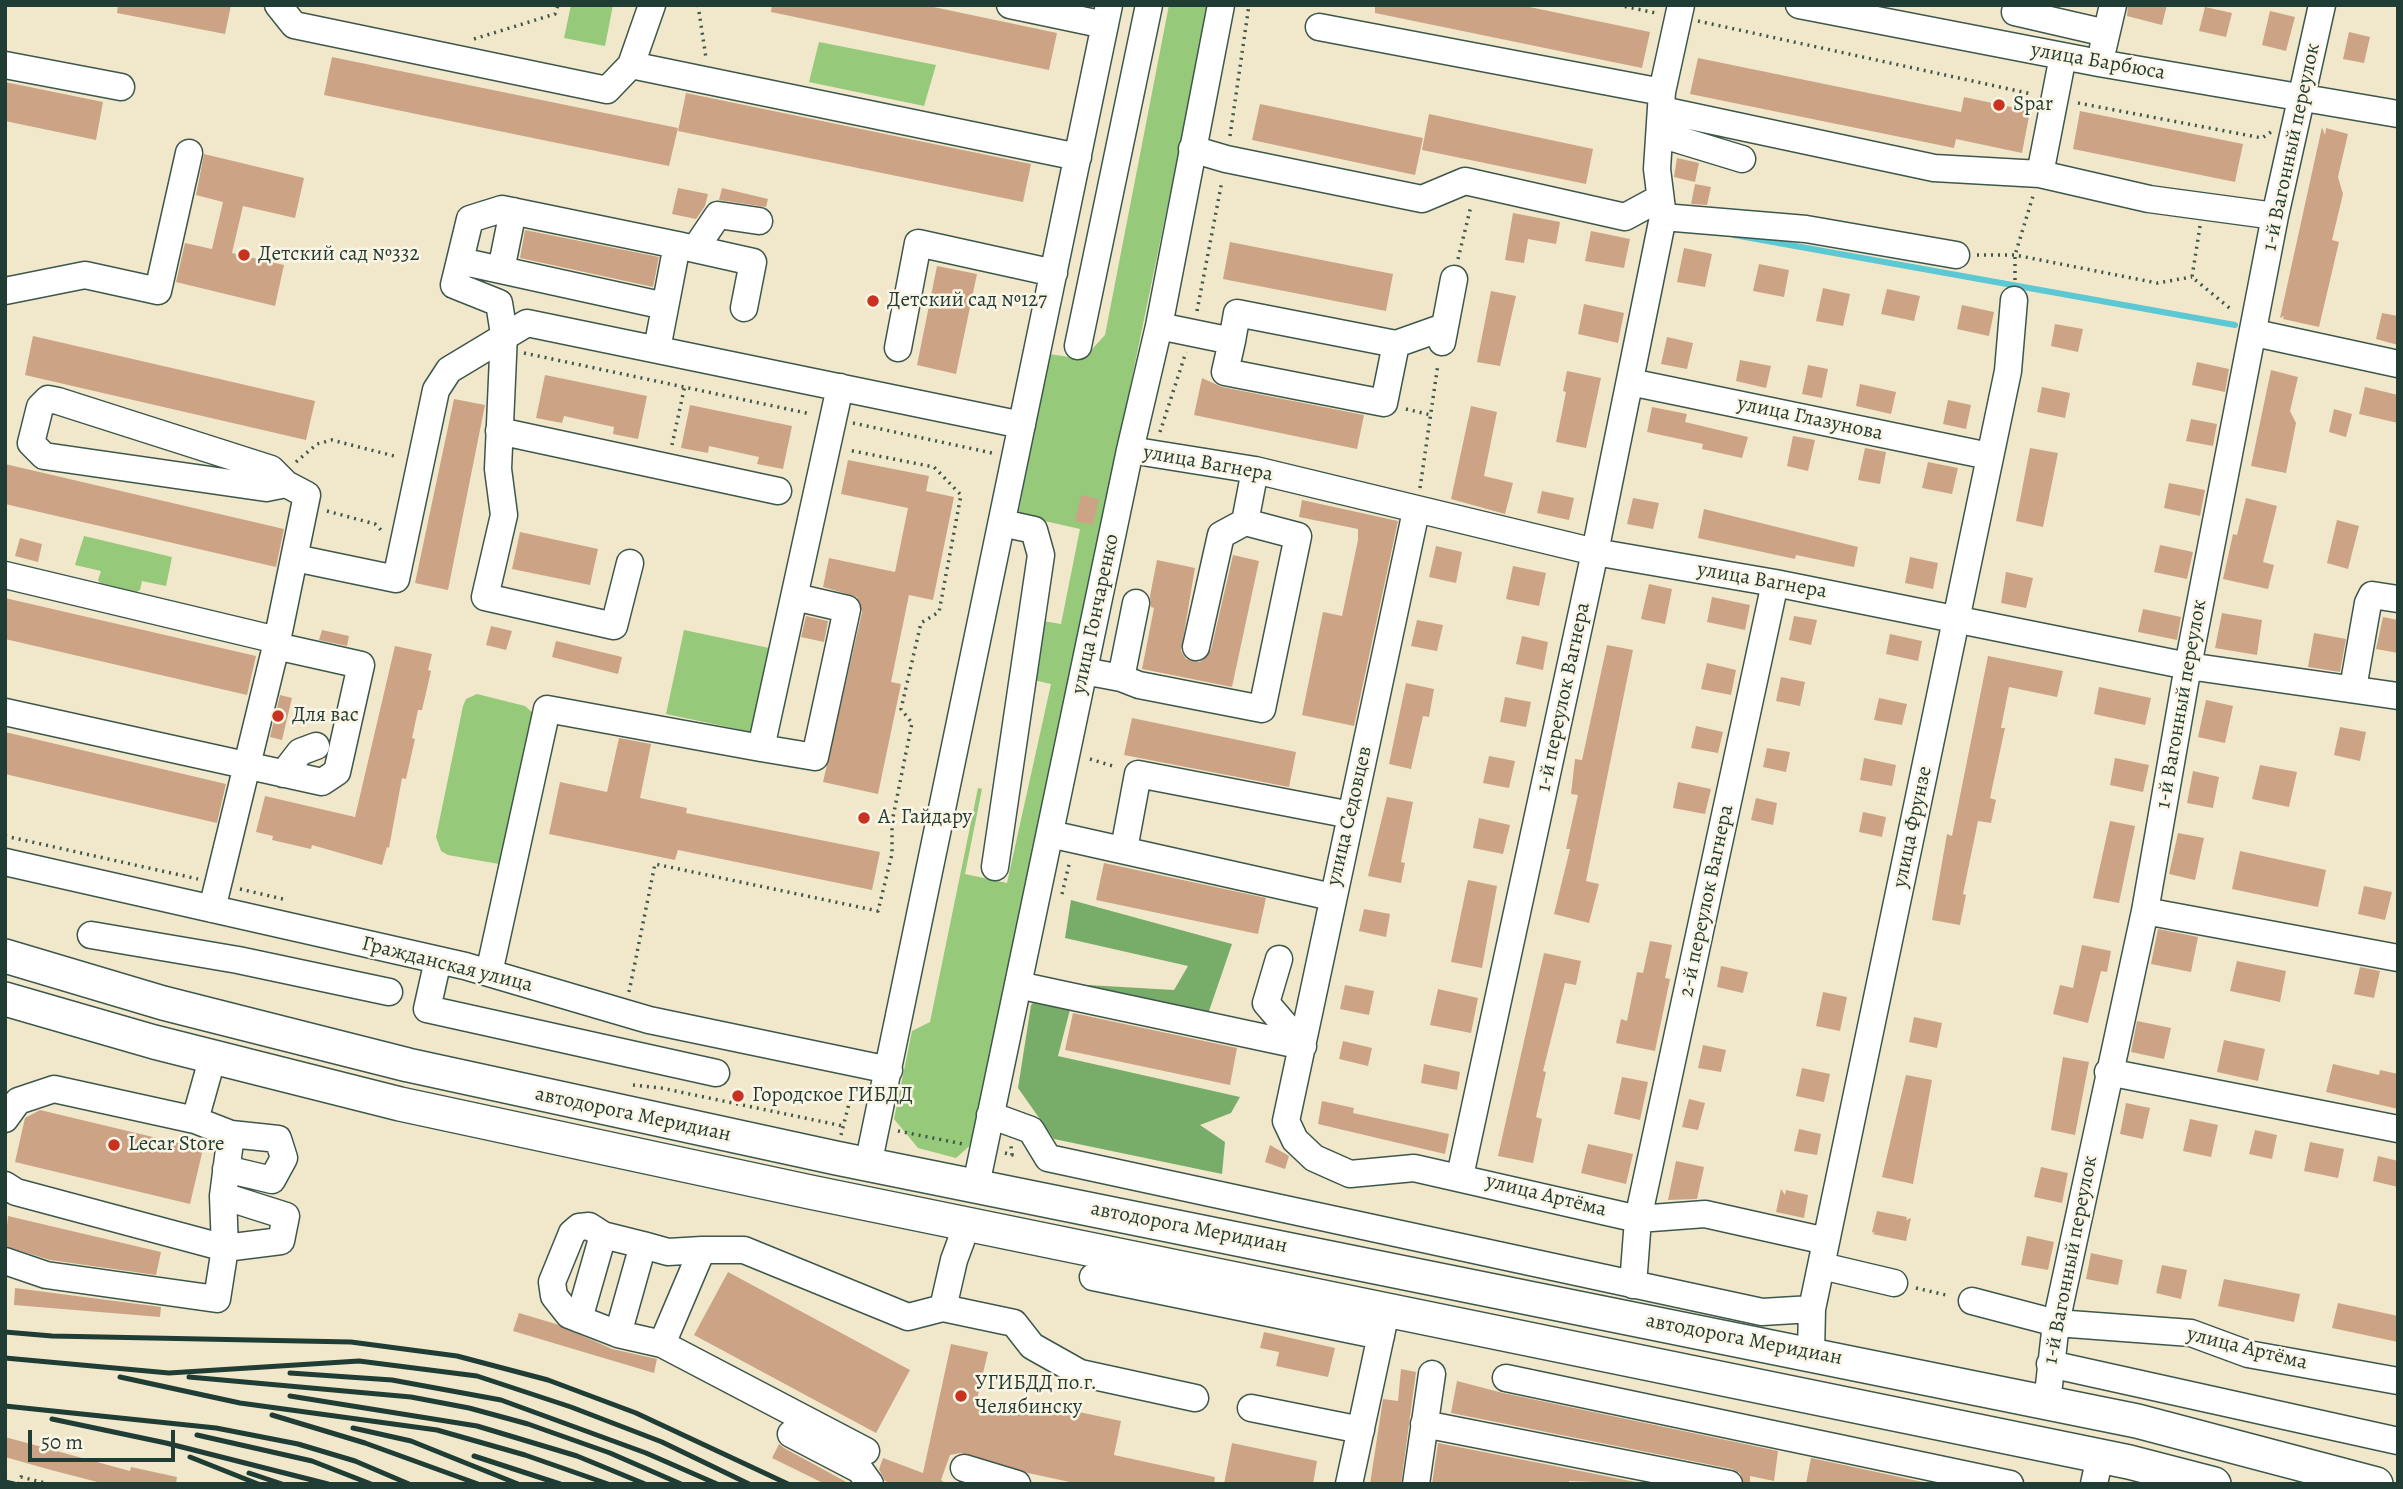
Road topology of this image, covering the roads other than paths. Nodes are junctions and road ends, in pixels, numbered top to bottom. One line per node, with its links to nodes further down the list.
1 (278, 5): 18 (street)
2 (652, 5): 18 (street)
3 (1010, 5): 11 (street)
4 (1149, 5): 47 (street)
5 (1221, 5): 23 (street, улица Гончаренко)
6 (1799, 5): 14 (street, улица Барбюса)
7 (2113, 5): 13 (street)
8 (2322, 5): 20 (street, 1-й Вагонный переулок)
9 (2016, 9): 13 (street); 14 (street)
10 (1680, 11): 21 (street, 1-й переулок Вагнера)
11 (1107, 15): 25 (street)
12 (1319, 27): 21 (street)
13 (2106, 33): 16 (street)
14 (2007, 46): 15 (street, улица Барбюса)
15 (2063, 56): 16 (street, улица Барбюса); 27 (street)
16 (2099, 63): 20 (street, улица Барбюса)
17 (5, 65): 19 (street)
18 (631, 65): 25 (street)
19 (121, 87)
20 (2301, 104): 22 (street, улица Барбюса); 30 (street, 1-й Вагонный переулок)
21 (1662, 112): 26 (street); 27 (street); 28 (street, 1-й переулок Вагнера)
22 (2398, 114)
23 (1192, 149): 28 (street); 42 (street, улица Гончаренко)
24 (188, 153): 38 (street)
25 (1078, 157): 36 (street)
26 (1742, 159)
27 (2040, 174): 30 (street)
28 (1661, 207): 33 (street); 51 (street, 1-й переулок Вагнера)
29 (513, 211): 32 (street); 34 (street); 35 (street)
30 (2275, 216): 43 (street, 1-й Вагонный переулок)
31 (759, 221): 32 (street)
32 (686, 247): 40 (street); 41 (street)
33 (1956, 255)
34 (460, 261): 35 (street); 45 (street)
35 (501, 270): 40 (street)
36 (1054, 273): 48 (street); 53 (street)
37 (1454, 279): 46 (street)
38 (5, 291)
39 (2014, 300): 56 (street, улица Фрунзе)
40 (664, 306): 49 (street)
41 (744, 307)
42 (1159, 326): 44 (street); 55 (street, улица Гончаренко)
43 (2255, 333): 50 (street); 74 (street, 1-й Вагонный переулок)
44 (1232, 341): 46 (street); 46 (street)
45 (504, 342): 49 (street); 54 (street); 64 (street)
46 (1396, 344)
47 (1078, 346)
48 (898, 348)
49 (657, 349): 52 (street)
50 (2398, 364)
51 (1630, 382): 56 (street, улица Глазунова); 63 (street, 1-й переулок Вагнера)
52 (840, 387): 53 (street); 68 (street)
53 (1022, 425): 62 (street)
54 (499, 431): 59 (street); 65 (street)
55 (1130, 450): 57 (street, улица Вагнера); 75 (street, улица Гончаренко)
56 (1989, 456): 71 (street, улица Фрунзе)
57 (1255, 470): 60 (street, улица Вагнера); 61 (street)
58 (286, 484): 58 (street); 64 (street)
59 (778, 491)
60 (1416, 511): 63 (street, улица Вагнера); 84 (street, улица Седовцев)
61 (1245, 522): 73 (street); 76 (street)
62 (1002, 523): 88 (street); 105 (street)
63 (1595, 552): 67 (street, улица Вагнера); 116 (street, 1-й переулок Вагнера)
64 (295, 558): 72 (street)
65 (630, 563)
66 (5, 575): 72 (street)
67 (1775, 583): 71 (street, улица Вагнера); 121 (street, 2-й переулок Вагнера)
68 (795, 597): 81 (street); 81 (street)
69 (2398, 599): 77 (street)
70 (1136, 603): 76 (street)
71 (1956, 619): 74 (street, улица Вагнера); 127 (street, улица Фрунзе)
72 (276, 643): 82 (street); 83 (street)
73 (1196, 647)
74 (2188, 666): 77 (street, улица Вагнера); 91 (street, 1-й Вагонный переулок)
75 (1084, 671): 76 (street); 85 (street, улица Гончаренко)
76 (1121, 678)
77 (2353, 688): 78 (street, улица Вагнера)
78 (2398, 695)
79 (5, 712): 82 (street)
80 (316, 746): 83 (street)
81 (761, 748): 99 (street)
82 (246, 765): 83 (street); 90 (street)
83 (283, 774)
84 (1351, 815): 86 (street); 89 (street, улица Седовцев)
85 (1050, 834): 86 (street); 100 (street, улица Гончаренко)
86 (1124, 849): 89 (street)
87 (5, 862): 90 (street, Гражданская улица)
88 (996, 867)
89 (1332, 897): 103 (street, улица Седовцев)
90 (212, 909): 92 (street, Гражданская улица)
91 (2145, 911): 96 (street); 106 (street, 1-й Вагонный переулок)
92 (248, 917): 97 (street); 98 (street, Гражданская улица)
93 (91, 934): 97 (street)
94 (5, 956): 114 (main road, автодорога Меридиан)
95 (1279, 958): 103 (street)
96 (2398, 958)
97 (238, 960): 101 (street)
98 (438, 960): 99 (street, Гражданская улица); 107 (street)
99 (489, 974): 105 (street, Гражданская улица)
100 (1018, 985): 103 (street); 108 (street, улица Гончаренко)
101 (389, 992)
102 (5, 999): 104 (main road, автодорога Меридиан)
103 (1303, 1046): 111 (street, улица Седовцев)
104 (213, 1056): 110 (street); 120 (main road, автодорога Меридиан)
105 (889, 1070): 114 (street)
106 (2109, 1072): 112 (street); 137 (street, 1-й Вагонный переулок)
107 (716, 1073)
108 (990, 1115): 118 (street, улица Гончаренко); 131 (street)
109 (5, 1119): 110 (street)
110 (195, 1120): 113 (street)
111 (1286, 1121): 116 (street, улица Артёма)
112 (2398, 1129)
113 (231, 1134): 115 (street); 115 (street)
114 (868, 1165): 118 (main road, автодорога Меридиан); 120 (main road)
115 (226, 1169): 119 (street)
116 (1460, 1175): 121 (street, улица Артёма)
117 (5, 1185): 125 (street)
118 (976, 1185): 122 (main road, улица Гончаренко); 141 (main road, автодорога Меридиан)
119 (223, 1196): 125 (street); 125 (street)
120 (860, 1202): 122 (main road, автодорога Меридиан)
121 (1639, 1219): 127 (street, улица Артёма); 131 (street, 2-й переулок Вагнера)
122 (968, 1223): 133 (street); 136 (main road, автодорога Меридиан)
123 (603, 1235): 124 (street); 135 (street); 135 (street)
124 (643, 1245): 126 (street); 138 (street)
125 (225, 1248): 128 (street)
126 (702, 1250): 133 (street); 140 (street)
127 (1824, 1253): 130 (street, улица Артёма); 134 (street, улица Фрунзе)
128 (5, 1261)
129 (1093, 1277): 136 (street)
130 (1894, 1283)
131 (1633, 1285): 134 (street)
132 (1972, 1301): 137 (street, улица Артёма)
133 (943, 1308): 146 (street)
134 (1812, 1309): 141 (street, улица Фрунзе)
135 (579, 1319): 138 (street)
136 (1383, 1322): 139 (main road, автодорога Меридиан); 150 (street)
137 (2056, 1322): 142 (street, 1-й Вагонный переулок); 144 (street, улица Артёма)
138 (618, 1334): 140 (street)
139 (1535, 1340): 145 (main road, автодорога Меридиан); 152 (street)
140 (663, 1344): 154 (street)
141 (1811, 1353): 147 (main road, автодорога Меридиан)
142 (2050, 1364): 147 (street, 1-й Вагонный переулок); 153 (street)
143 (1432, 1374): 149 (street)
144 (2398, 1381)
145 (1808, 1396): 152 (street); 156 (main road, автодорога Меридиан)
146 (1195, 1398)
147 (2046, 1403): 164 (main road, автодорога Меридиан)
148 (1251, 1408): 150 (street)
149 (1424, 1424): 160 (street); 161 (street)
150 (1361, 1430): 159 (street)
151 (791, 1434): 157 (street)
152 (1798, 1440): 162 (street)
153 (2398, 1441)
154 (866, 1451)
155 (964, 1468): 158 (street)
156 (2097, 1470): 163 (main road, автодорога Меридиан)
157 (870, 1484)
158 (1017, 1484)
159 (1349, 1484)
160 (1416, 1484)
161 (1729, 1484)
162 (2010, 1484)
163 (2214, 1484)
164 (2376, 1484)

